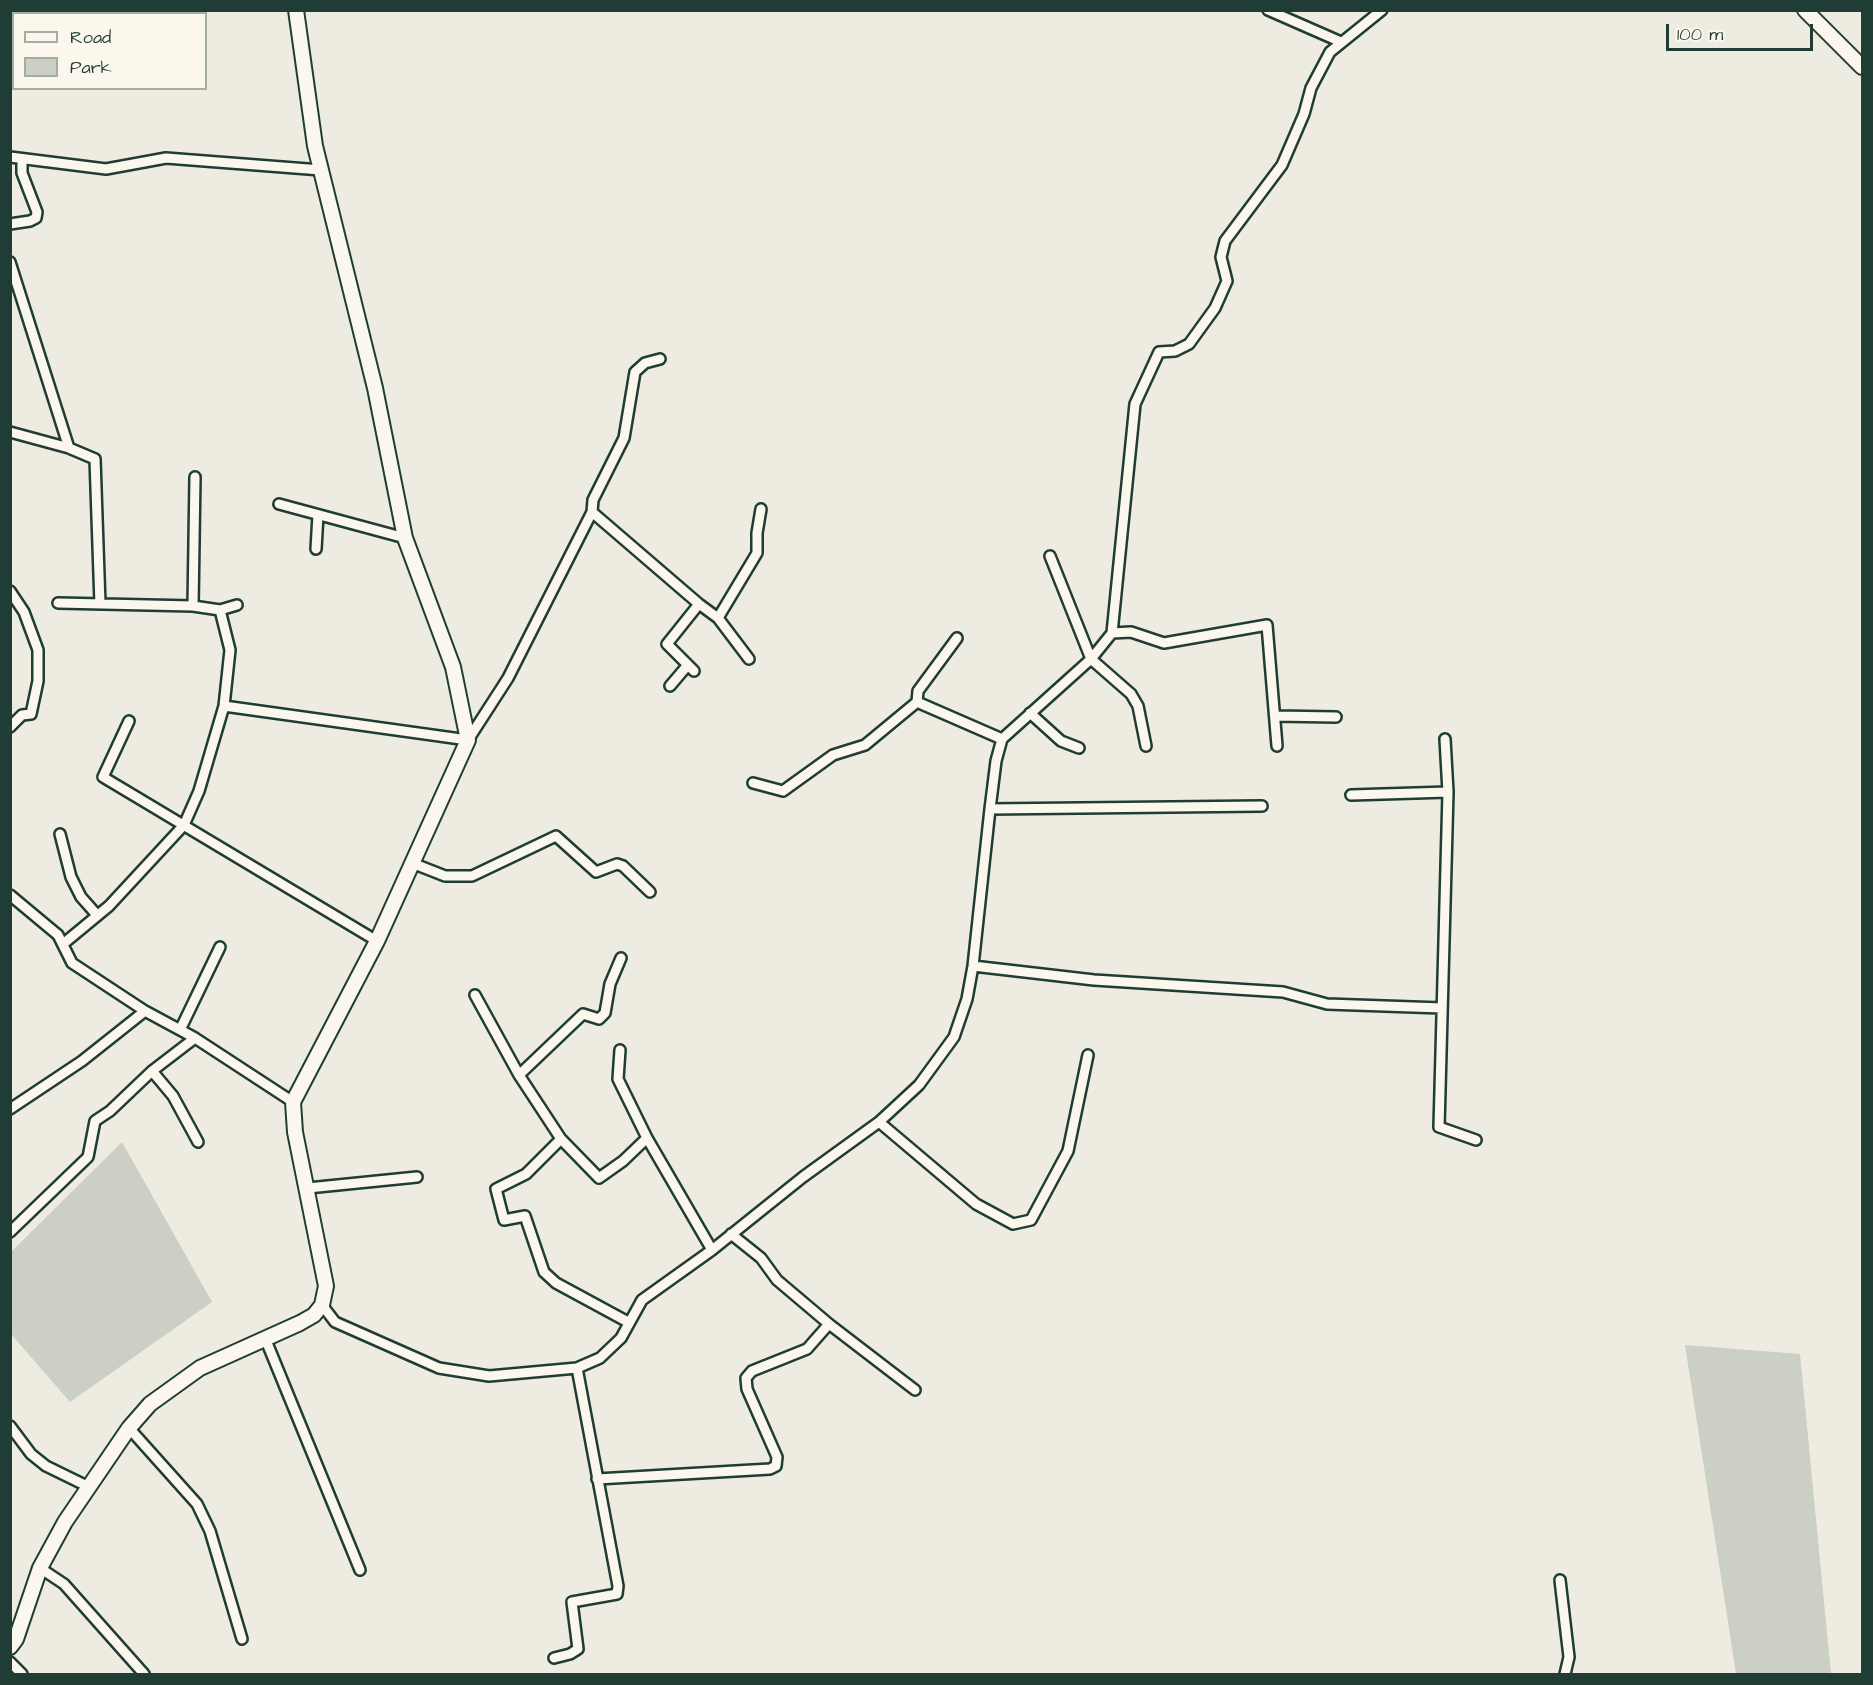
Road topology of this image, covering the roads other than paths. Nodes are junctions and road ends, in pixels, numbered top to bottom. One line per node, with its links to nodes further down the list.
1 (296, 10): 9 (street)
2 (1268, 10): 5 (street)
3 (1382, 10): 5 (street)
4 (1804, 10): 6 (street)
5 (1341, 42): 31 (street)
6 (1863, 67)
7 (10, 157): 8 (street)
8 (22, 160): 9 (street); 10 (street)
9 (321, 170): 20 (street)
10 (10, 224)
11 (10, 262): 14 (street)
12 (660, 359): 18 (street)
13 (10, 432): 14 (street)
14 (69, 448): 25 (street)
15 (195, 477): 28 (street)
16 (279, 504): 19 (street)
17 (762, 509): 30 (street)
18 (592, 512): 26 (street); 45 (street)
19 (318, 515): 20 (street); 21 (street)
20 (405, 538): 45 (street)
21 (316, 549)
22 (1050, 556): 34 (street)
23 (10, 591): 42 (street)
24 (58, 603): 25 (street)
25 (100, 604): 28 (street)
26 (699, 604): 30 (street); 35 (street)
27 (237, 605): 29 (street)
28 (193, 606): 29 (street)
29 (220, 610): 37 (street)
30 (718, 618): 33 (street)
31 (1112, 633): 34 (street); 39 (street)
32 (957, 638): 36 (street)
33 (749, 659)
34 (1091, 659): 38 (street); 46 (street)
35 (670, 686)
36 (917, 702): 43 (street); 49 (street)
37 (224, 706): 45 (street); 54 (street)
38 (1030, 712): 43 (street); 48 (street)
39 (1275, 716): 40 (street); 47 (street)
40 (1336, 717)
41 (129, 721): 54 (street)
42 (10, 727)
43 (1002, 739): 53 (street)
44 (1445, 739): 50 (street)
45 (468, 740): 56 (street)
46 (1146, 746)
47 (1277, 746)
48 (1079, 748)
49 (753, 783)
50 (1448, 792): 51 (street); 66 (street)
51 (1351, 795)
52 (1262, 806): 53 (street)
53 (990, 809): 64 (street)
54 (184, 825): 59 (street); 60 (street)
55 (60, 834): 59 (street)
56 (412, 863): 57 (street); 60 (street)
57 (650, 892)
58 (10, 895): 61 (street)
59 (97, 915): 61 (street)
60 (376, 941): 74 (street)
61 (63, 944): 67 (street)
62 (220, 948): 68 (street)
63 (621, 958): 73 (street)
64 (974, 966): 66 (street); 76 (street)
65 (475, 995): 73 (street)
66 (1442, 1008): 79 (street)
67 (145, 1011): 68 (street); 75 (street)
68 (180, 1030): 69 (street)
69 (195, 1038): 72 (street); 74 (street)
70 (620, 1050): 77 (street)
71 (1088, 1055): 76 (street)
72 (152, 1071): 80 (street); 83 (street)
73 (519, 1075): 78 (street)
74 (293, 1102): 82 (street)
75 (10, 1109)
76 (879, 1122): 84 (street)
77 (647, 1138): 78 (street); 85 (street)
78 (561, 1139): 87 (street)
79 (1476, 1140)
80 (198, 1142)
81 (417, 1177): 82 (street)
82 (308, 1188): 86 (street)
83 (10, 1232)
84 (731, 1234): 85 (street); 88 (street)
85 (712, 1250): 87 (street)
86 (322, 1305): 89 (street); 90 (street)
87 (628, 1322): 90 (street)
88 (829, 1324): 91 (street); 94 (street)
89 (265, 1338): 93 (street); 97 (street)
90 (576, 1368): 94 (street)
91 (915, 1390)
92 (10, 1426): 95 (street)
93 (129, 1428): 95 (street); 99 (street)
94 (597, 1479): 101 (street)
95 (89, 1487): 96 (street)
96 (40, 1568): 100 (street); 104 (street)
97 (360, 1570)
98 (1560, 1580): 105 (street)
99 (242, 1639)
100 (10, 1647)
101 (554, 1658)
102 (10, 1662): 103 (street)
103 (22, 1674)
104 (144, 1674)
105 (1565, 1674)

